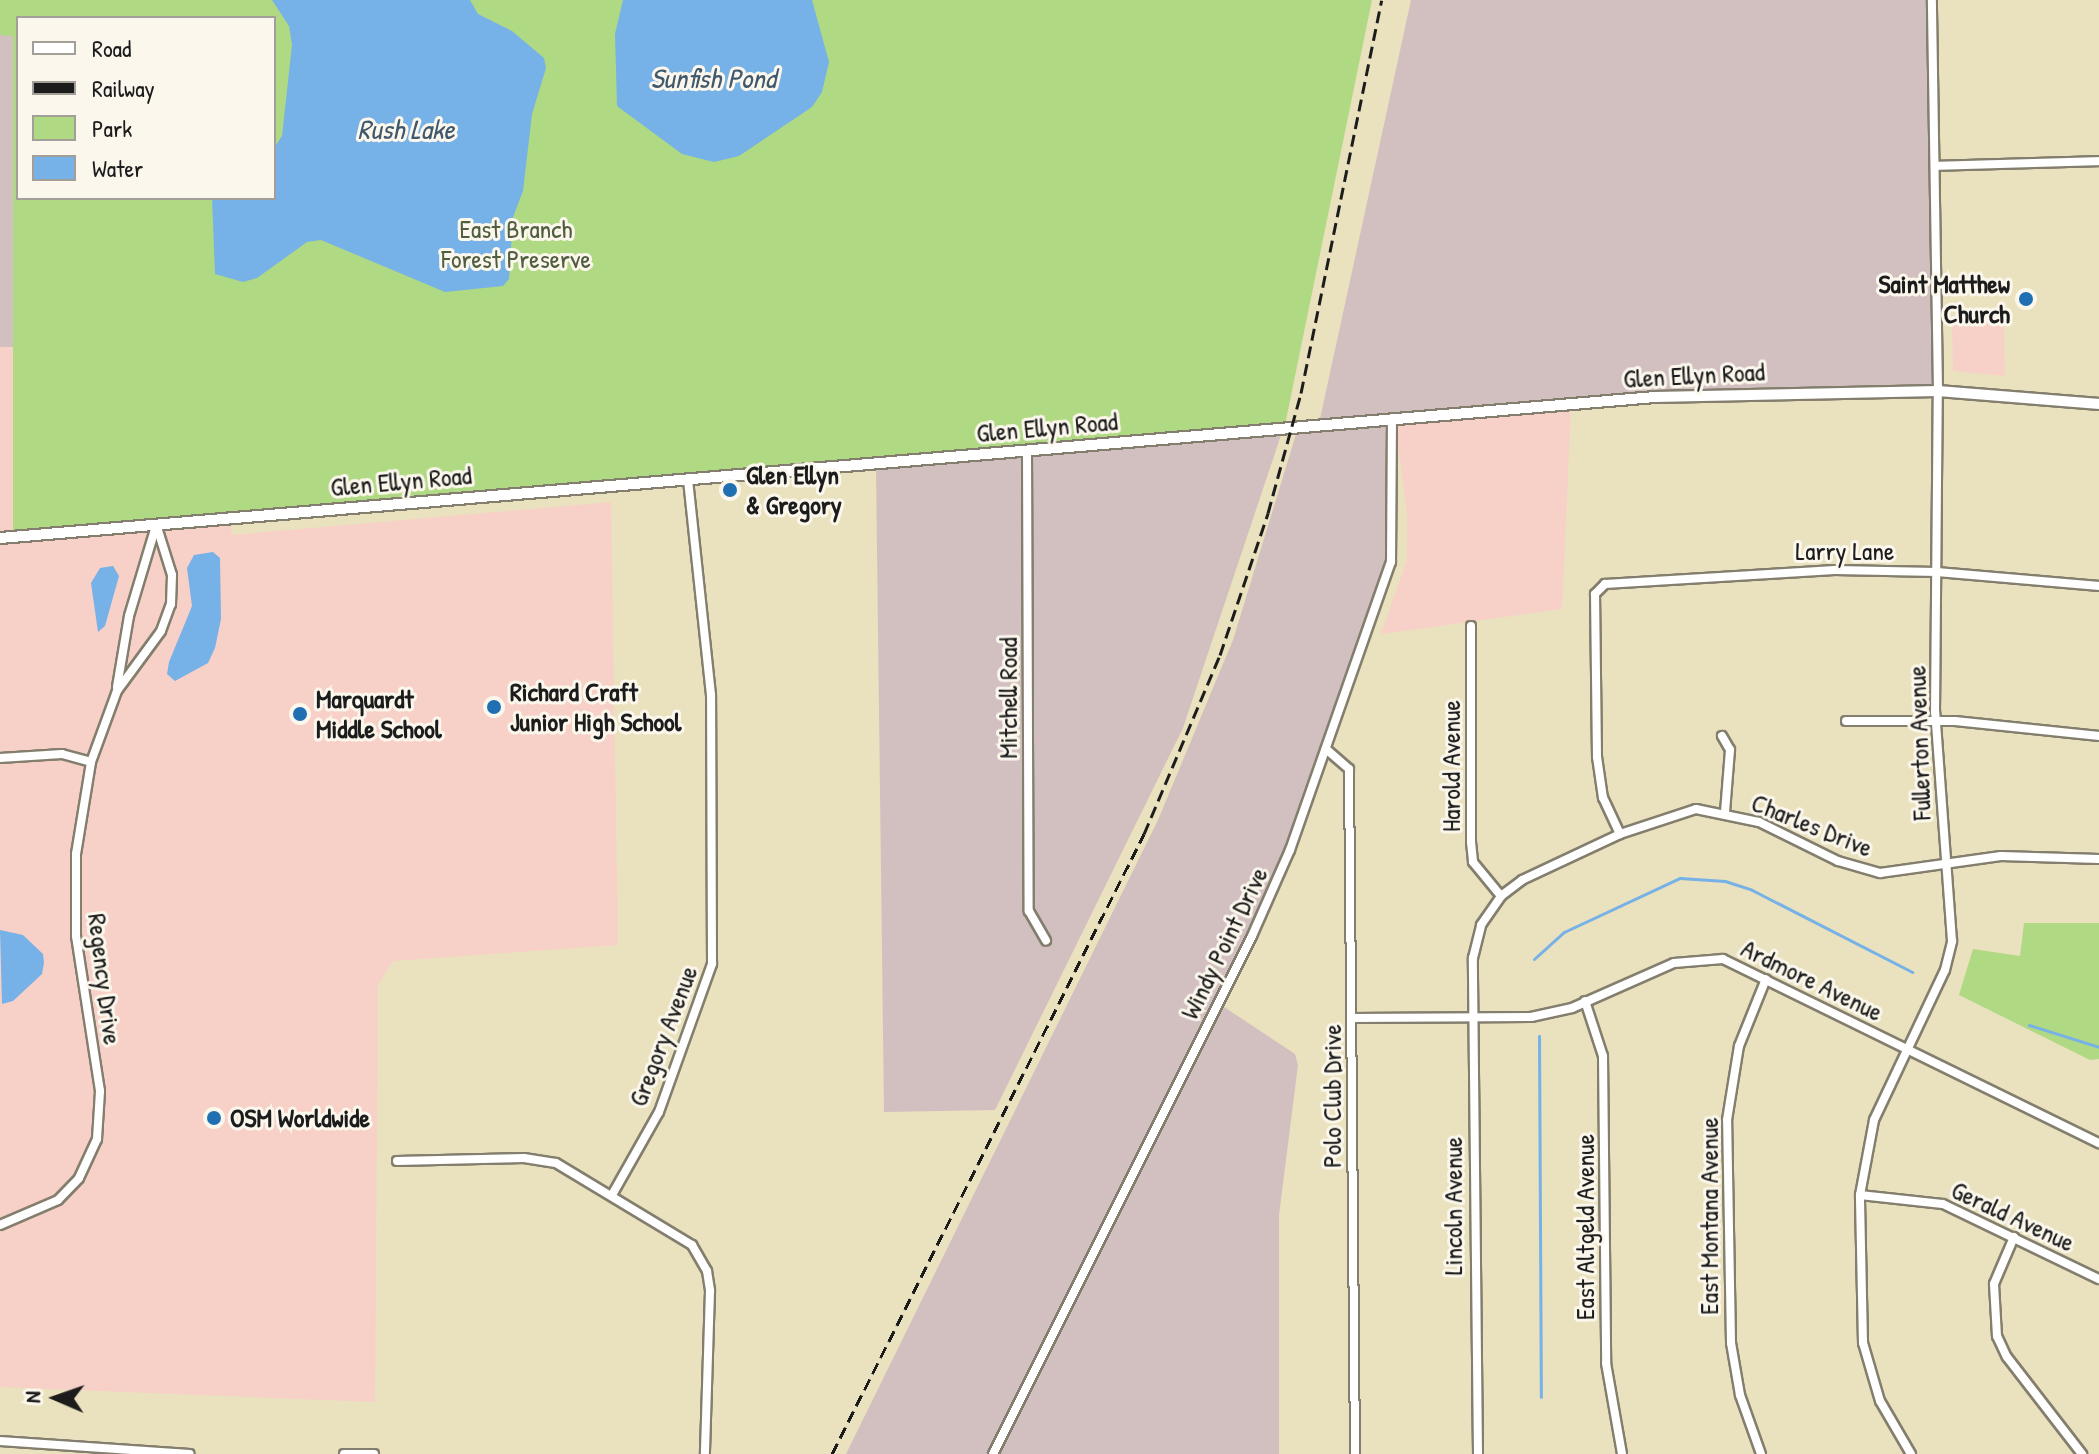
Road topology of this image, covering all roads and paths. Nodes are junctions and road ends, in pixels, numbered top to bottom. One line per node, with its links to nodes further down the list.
1 (1932, 0): 3 (street, Fullerton Avenue)
2 (2099, 161): 3 (street)
3 (1935, 166): 4 (street, Fullerton Avenue)
4 (1938, 391): 5 (street, Glen Ellyn Road); 6 (street, Glen Ellyn Road); 11 (street, Fullerton Avenue)
5 (2099, 404)
6 (1392, 420): 7 (street, Glen Ellyn Road); 19 (street, Windy Point Drive)
7 (1027, 451): 8 (street, Glen Ellyn Road); 27 (street, Mitchell Road)
8 (688, 479): 9 (street, Glen Ellyn Road); 36 (street, Gregory Avenue)
9 (156, 524): 10 (street, Glen Ellyn Road); 14 (street, Regency Drive); 14 (street, Regency Drive)
10 (0, 538)
11 (1937, 572): 12 (street, Larry Lane); 16 (street, Fullerton Avenue); 23 (street, Larry Lane)
12 (2099, 586)
13 (1471, 626): 26 (street, Harold Avenue)
14 (117, 691): 21 (street, Regency Drive)
15 (1846, 721): 16 (street)
16 (1936, 721): 18 (street); 25 (street, Fullerton Avenue)
17 (1722, 736): 22 (street)
18 (2099, 736)
19 (1326, 749): 31 (street, Polo Club Drive); 48 (street, Windy Point Drive)
20 (0, 758): 21 (street)
21 (91, 762): 38 (street, Regency Drive)
22 (1725, 812): 23 (street, Charles Drive); 25 (street, Charles Drive)
23 (1620, 834): 26 (street, Charles Drive)
24 (2099, 859): 25 (street, Charles Drive)
25 (1947, 865): 33 (street, Fullerton Avenue)
26 (1501, 896): 28 (street, Charles Drive)
27 (1046, 940)
28 (1473, 958): 32 (street, Lincoln Avenue)
29 (1766, 979): 30 (street, Ardmore Avenue); 33 (street, Ardmore Avenue); 52 (street, East Montana Avenue)
30 (1585, 1001): 32 (street, Ardmore Avenue); 51 (street, East Altgeld Avenue)
31 (1351, 1018): 32 (street, Ardmore Avenue); 49 (street, Polo Club Drive)
32 (1472, 1018): 50 (street, Lincoln Avenue)
33 (1909, 1050): 34 (street, Ardmore Avenue); 37 (street, Fullerton Avenue)
34 (2099, 1143)
35 (397, 1161): 36 (street)
36 (612, 1195): 47 (street)
37 (1860, 1195): 39 (street, Gerald Avenue); 53 (street, Fullerton Avenue)
38 (0, 1225)
39 (2014, 1237): 40 (street, Gerald Avenue); 54 (street)
40 (2099, 1279)
41 (0, 1441): 42 (street)
42 (15, 1442): 43 (street); 44 (street)
43 (190, 1452)
44 (15, 1454)
45 (344, 1454): 46 (street)
46 (374, 1454)
47 (705, 1454)
48 (993, 1454)
49 (1355, 1454)
50 (1478, 1454)
51 (1622, 1454)
52 (1761, 1454)
53 (1911, 1454)
54 (2082, 1454)

